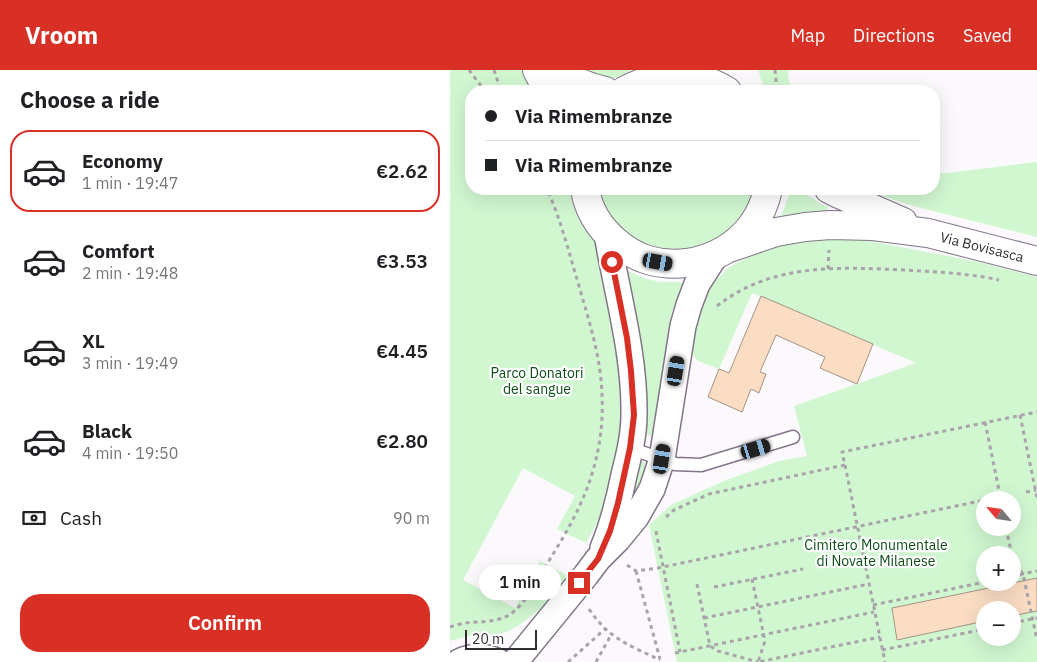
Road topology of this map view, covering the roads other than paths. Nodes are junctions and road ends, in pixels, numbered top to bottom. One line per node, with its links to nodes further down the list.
1 (537, 70): 4 (street)
2 (557, 70): 5 (street)
3 (670, 73): 6 (street); 7 (street)
4 (545, 85)
5 (584, 85)
6 (636, 85)
7 (721, 85)
8 (586, 195): 12 (street, Via Bovisasca)
9 (766, 195): 13 (street)
10 (841, 195): 11 (street, Via Bovisasca)
11 (928, 233): 13 (street, Via Bovisasca); 14 (street, Via Bovisasca)
12 (607, 234): 13 (street, Via Bovisasca); 16 (street)
13 (722, 252): 17 (street)
14 (1037, 261)
15 (793, 437): 17 (lane)
16 (630, 448): 17 (lane); 18 (street)
17 (662, 459): 18 (street)
18 (598, 559): 21 (street)
19 (459, 662): 20 (street)
20 (499, 662)
21 (514, 662)

